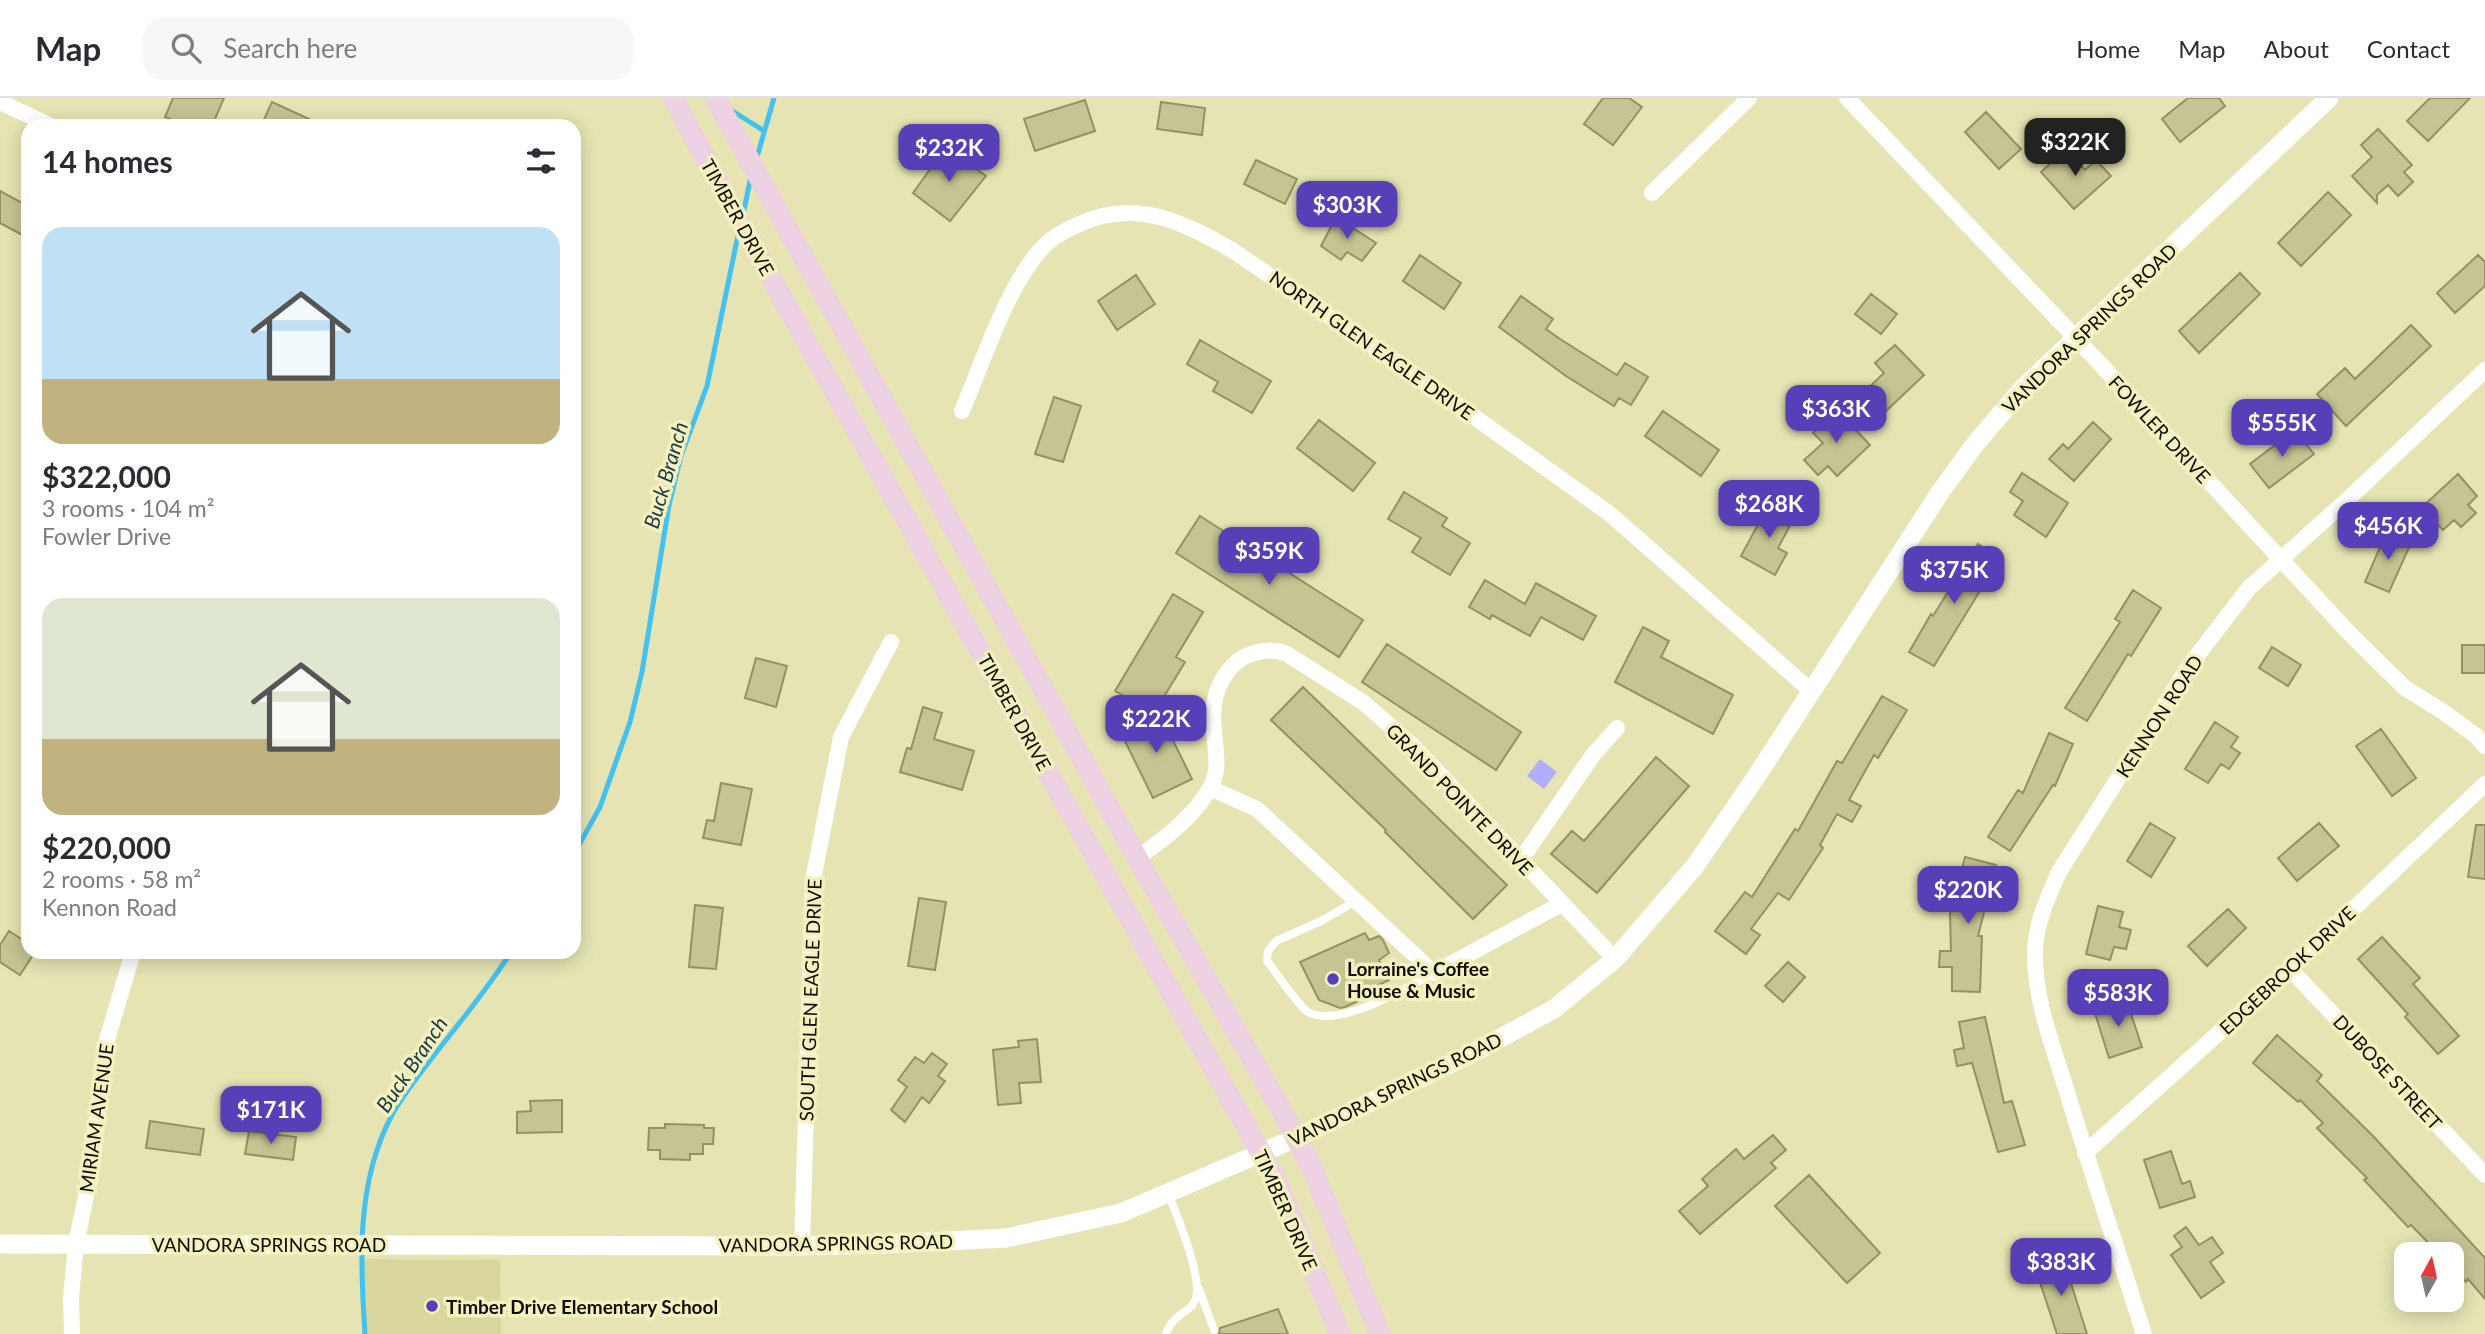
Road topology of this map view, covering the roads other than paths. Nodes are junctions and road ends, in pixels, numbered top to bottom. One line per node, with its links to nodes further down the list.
1 (673, 98): 28 (main road, TIMBER DRIVE)
2 (715, 98): 19 (main road, TIMBER DRIVE)
3 (1749, 98): 8 (street)
4 (1847, 98): 9 (street, FOWLER DRIVE)
5 (2329, 98): 9 (street, VANDORA SPRINGS ROAD)
6 (0, 102): 7 (street)
7 (36, 119)
8 (1652, 193)
9 (2075, 338): 12 (street, FOWLER DRIVE); 14 (street, VANDORA SPRINGS ROAD)
10 (2485, 370): 12 (street, KENNON ROAD)
11 (962, 411): 14 (street, NORTH GLEN EAGLE DRIVE)
12 (2280, 559): 16 (street, FOWLER DRIVE); 29 (street, KENNON ROAD)
13 (891, 642): 34 (street, SOUTH GLEN EAGLE DRIVE)
14 (1810, 690): 24 (street, VANDORA SPRINGS ROAD)
15 (1617, 728): 20 (street)
16 (2485, 746)
17 (2485, 784): 25 (street, EDGEBROOK DRIVE)
18 (1210, 788): 19 (street, GRAND POINTE DRIVE); 20 (street, GRAND POINTE DRIVE); 21 (street)
19 (1137, 858): 27 (main road, TIMBER DRIVE)
20 (1520, 861): 22 (street, GRAND POINTE DRIVE)
21 (1356, 901): 26 (street); 26 (lane)
22 (1561, 904): 24 (street, GRAND POINTE DRIVE); 26 (street)
23 (131, 959): 33 (street, MIRIAM AVENUE)
24 (1615, 959): 27 (street, VANDORA SPRINGS ROAD)
25 (2290, 969): 29 (street, EDGEBROOK DRIVE); 30 (street, DUBOSE STREET)
26 (1434, 974)
27 (1296, 1138): 28 (street, VANDORA SPRINGS ROAD); 40 (main road, TIMBER DRIVE)
28 (1261, 1153): 31 (street, VANDORA SPRINGS ROAD); 39 (main road, TIMBER DRIVE)
29 (2085, 1153): 41 (street, KENNON ROAD)
30 (2485, 1175)
31 (1168, 1193): 34 (street, VANDORA SPRINGS ROAD); 35 (lane)
32 (0, 1244): 33 (street, VANDORA SPRINGS ROAD)
33 (76, 1244): 34 (street, VANDORA SPRINGS ROAD); 37 (street, MIRIAM AVENUE)
34 (802, 1246)
35 (1195, 1279): 36 (lane); 38 (lane)
36 (1214, 1330)
37 (72, 1334)
38 (1166, 1334)
39 (1340, 1334)
40 (1380, 1334)
41 (2144, 1334)

